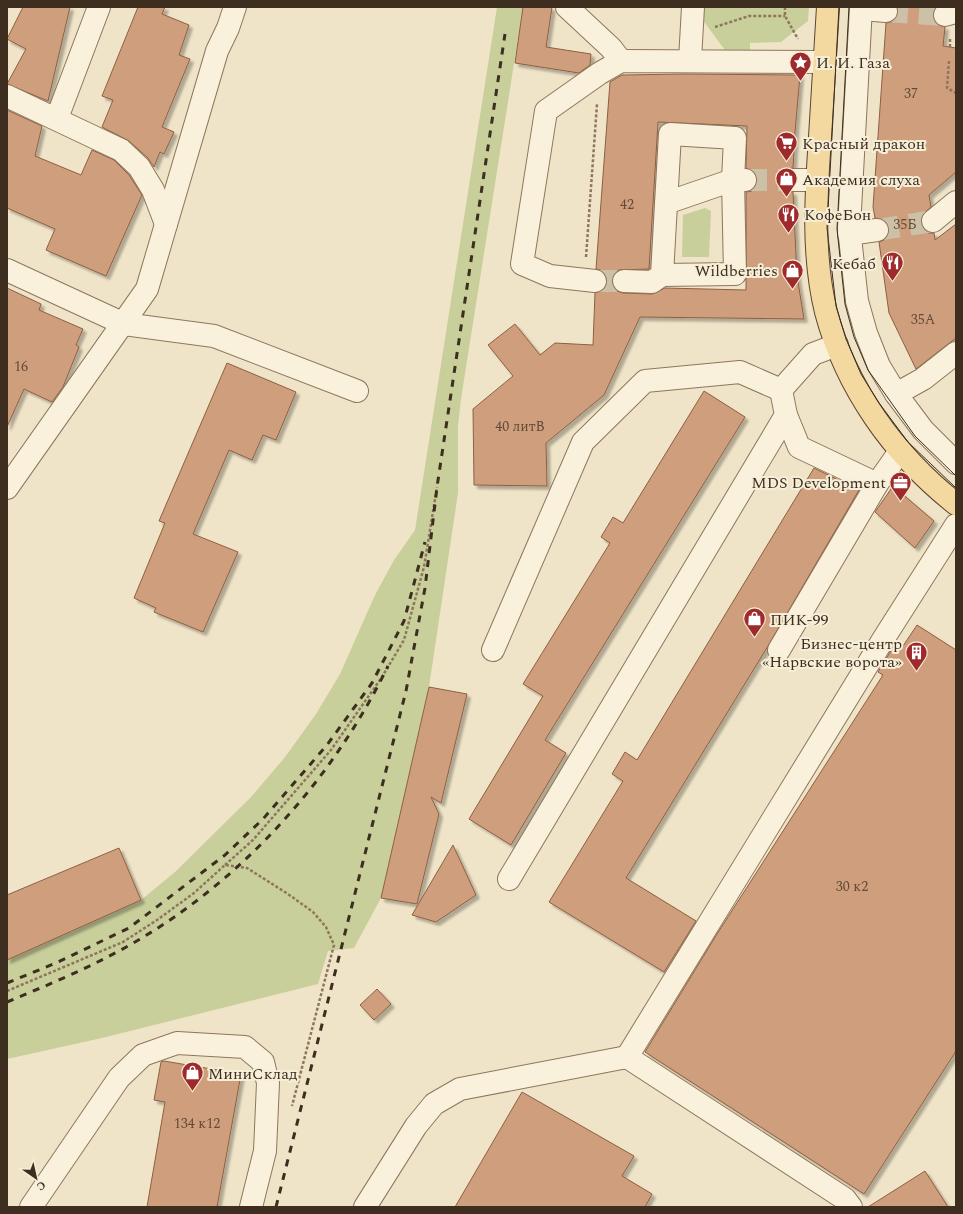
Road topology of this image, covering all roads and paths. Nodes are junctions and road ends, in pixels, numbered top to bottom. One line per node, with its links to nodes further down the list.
1 (98, 7): 19 (street)
2 (235, 7): 26 (street)
3 (568, 7): 13 (street)
4 (693, 7): 12 (street)
5 (785, 7): 9 (path)
6 (828, 7): 14 (main road)
7 (861, 8): 8 (street); 28 (street)
8 (886, 11)
9 (784, 16): 10 (path); 11 (path)
10 (709, 28)
11 (794, 32)
12 (690, 60): 13 (street); 14 (street)
13 (621, 61): 16 (street)
14 (824, 62): 22 (main road)
15 (949, 62): 17 (path)
16 (600, 73): 31 (path); 31 (street)
17 (956, 93)
18 (7, 96): 19 (street)
19 (57, 118): 26 (street)
20 (739, 180): 24 (street); 24 (street); 30 (street)
21 (793, 180): 22 (street)
22 (817, 180): 34 (main road)
23 (956, 202): 25 (street)
24 (666, 203): 30 (street)
25 (933, 221)
26 (166, 224): 33 (street)
27 (877, 230): 28 (street)
28 (849, 234): 38 (street)
29 (7, 270): 33 (street)
30 (662, 275): 32 (street)
31 (590, 280)
32 (624, 281)
33 (124, 324): 37 (street); 44 (street)
34 (836, 345): 36 (street); 40 (main road)
35 (953, 361): 38 (street)
36 (781, 390): 39 (street); 47 (street)
37 (357, 391)
38 (896, 394): 41 (street)
39 (786, 415): 42 (street); 50 (street)
40 (900, 451): 42 (street); 45 (main road)
41 (956, 463)
42 (877, 484): 48 (street)
43 (437, 487): 49 (path)
44 (7, 488)
45 (956, 504)
46 (956, 525): 52 (street)
47 (493, 650)
48 (779, 650)
49 (224, 865): 51 (path); 53 (path)
50 (509, 879)
51 (7, 991)
52 (627, 1057): 56 (street); 57 (street)
53 (291, 1112)
54 (31, 1207): 55 (street)
55 (251, 1207)
56 (365, 1207)
57 (851, 1207)

